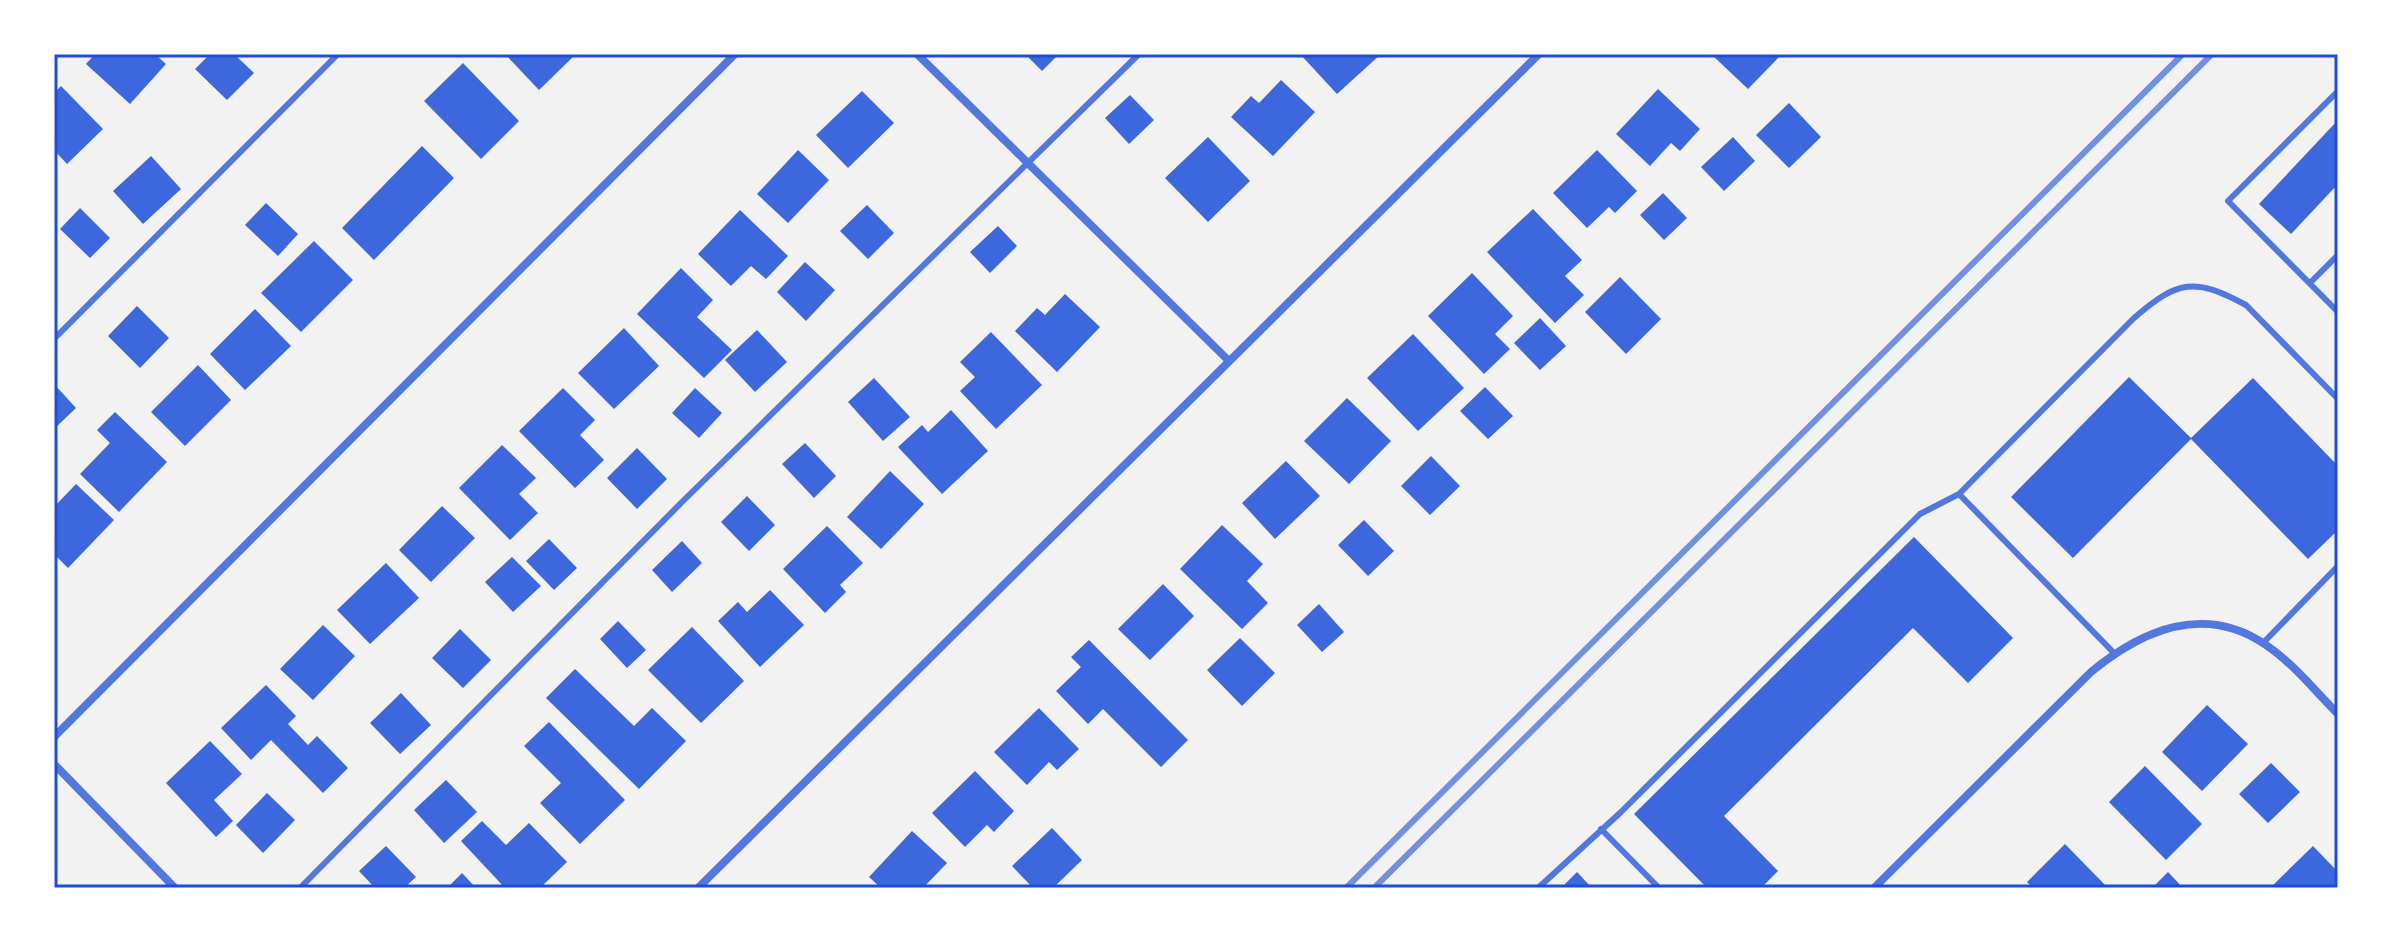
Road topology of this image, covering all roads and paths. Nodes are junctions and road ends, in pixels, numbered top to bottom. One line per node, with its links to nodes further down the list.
1 (338, 54): 11 (lane)
2 (735, 54): 19 (street)
3 (917, 54): 7 (street)
4 (1139, 54): 7 (lane)
5 (1539, 54): 12 (street)
6 (2338, 91): 9 (lane)
7 (1029, 164): 12 (street); 23 (lane)
8 (2338, 255): 9 (lane)
9 (2310, 283): 10 (lane)
10 (2338, 312)
11 (54, 339)
12 (1229, 361): 24 (street)
13 (2338, 399): 14 (lane)
14 (1959, 494): 17 (lane); 21 (lane)
15 (2338, 566): 16 (lane)
16 (2263, 643): 17 (street); 18 (street)
17 (2114, 653): 27 (street)
18 (2338, 714)
19 (54, 737)
20 (54, 764): 22 (street)
21 (1601, 829): 25 (lane); 26 (lane)
22 (175, 888)
23 (300, 888)
24 (698, 888)
25 (1538, 888)
26 (1659, 888)
27 (1874, 888)

